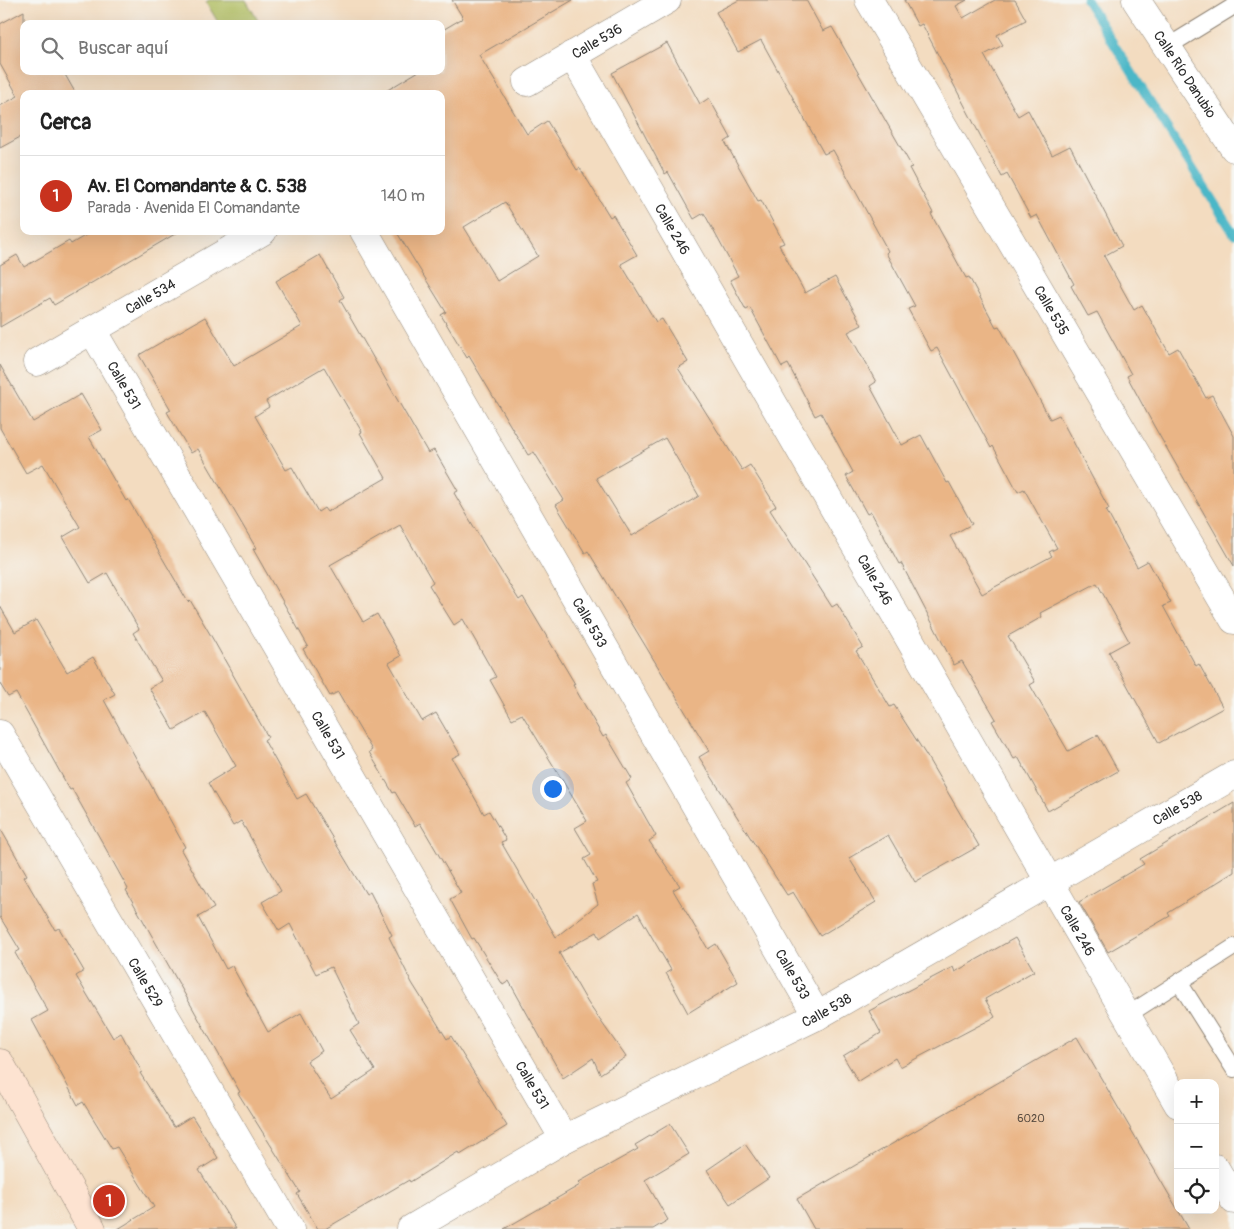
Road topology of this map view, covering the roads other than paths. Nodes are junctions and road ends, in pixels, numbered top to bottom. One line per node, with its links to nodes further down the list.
1 (667, 0): 7 (street, Calle 536)
2 (870, 0): 14 (street, Calle 535)
3 (1136, 0): 6 (street, Calle Río Danubio)
4 (1232, 0): 5 (lane)
5 (1234, 5): 6 (lane)
6 (1167, 47): 9 (street, Calle Río Danubio)
7 (572, 55): 8 (street, Calle 536); 17 (street, Calle 246)
8 (527, 82)
9 (1234, 148)
10 (256, 235): 12 (street, Calle 534)
11 (366, 235): 20 (street, Calle 533)
12 (92, 330): 13 (street, Calle 534); 25 (street, Calle 531)
13 (37, 362)
14 (1234, 620)
15 (0, 734): 29 (street, Calle 529)
16 (1234, 775): 17 (street, Calle 538)
17 (1049, 883): 20 (street, Calle 538); 21 (street, Calle 246)
18 (1234, 947): 19 (lane)
19 (1179, 982): 21 (lane); 23 (lane)
20 (817, 1016): 25 (street, Calle 538)
21 (1126, 1016): 24 (street, Calle 246)
22 (0, 1063): 28 (street)
23 (1234, 1069)
24 (1174, 1097)
25 (564, 1139): 30 (street, Calle 538)
26 (1216, 1169): 27 (street)
27 (1234, 1200)
28 (92, 1229)
29 (290, 1229)
30 (411, 1229)

